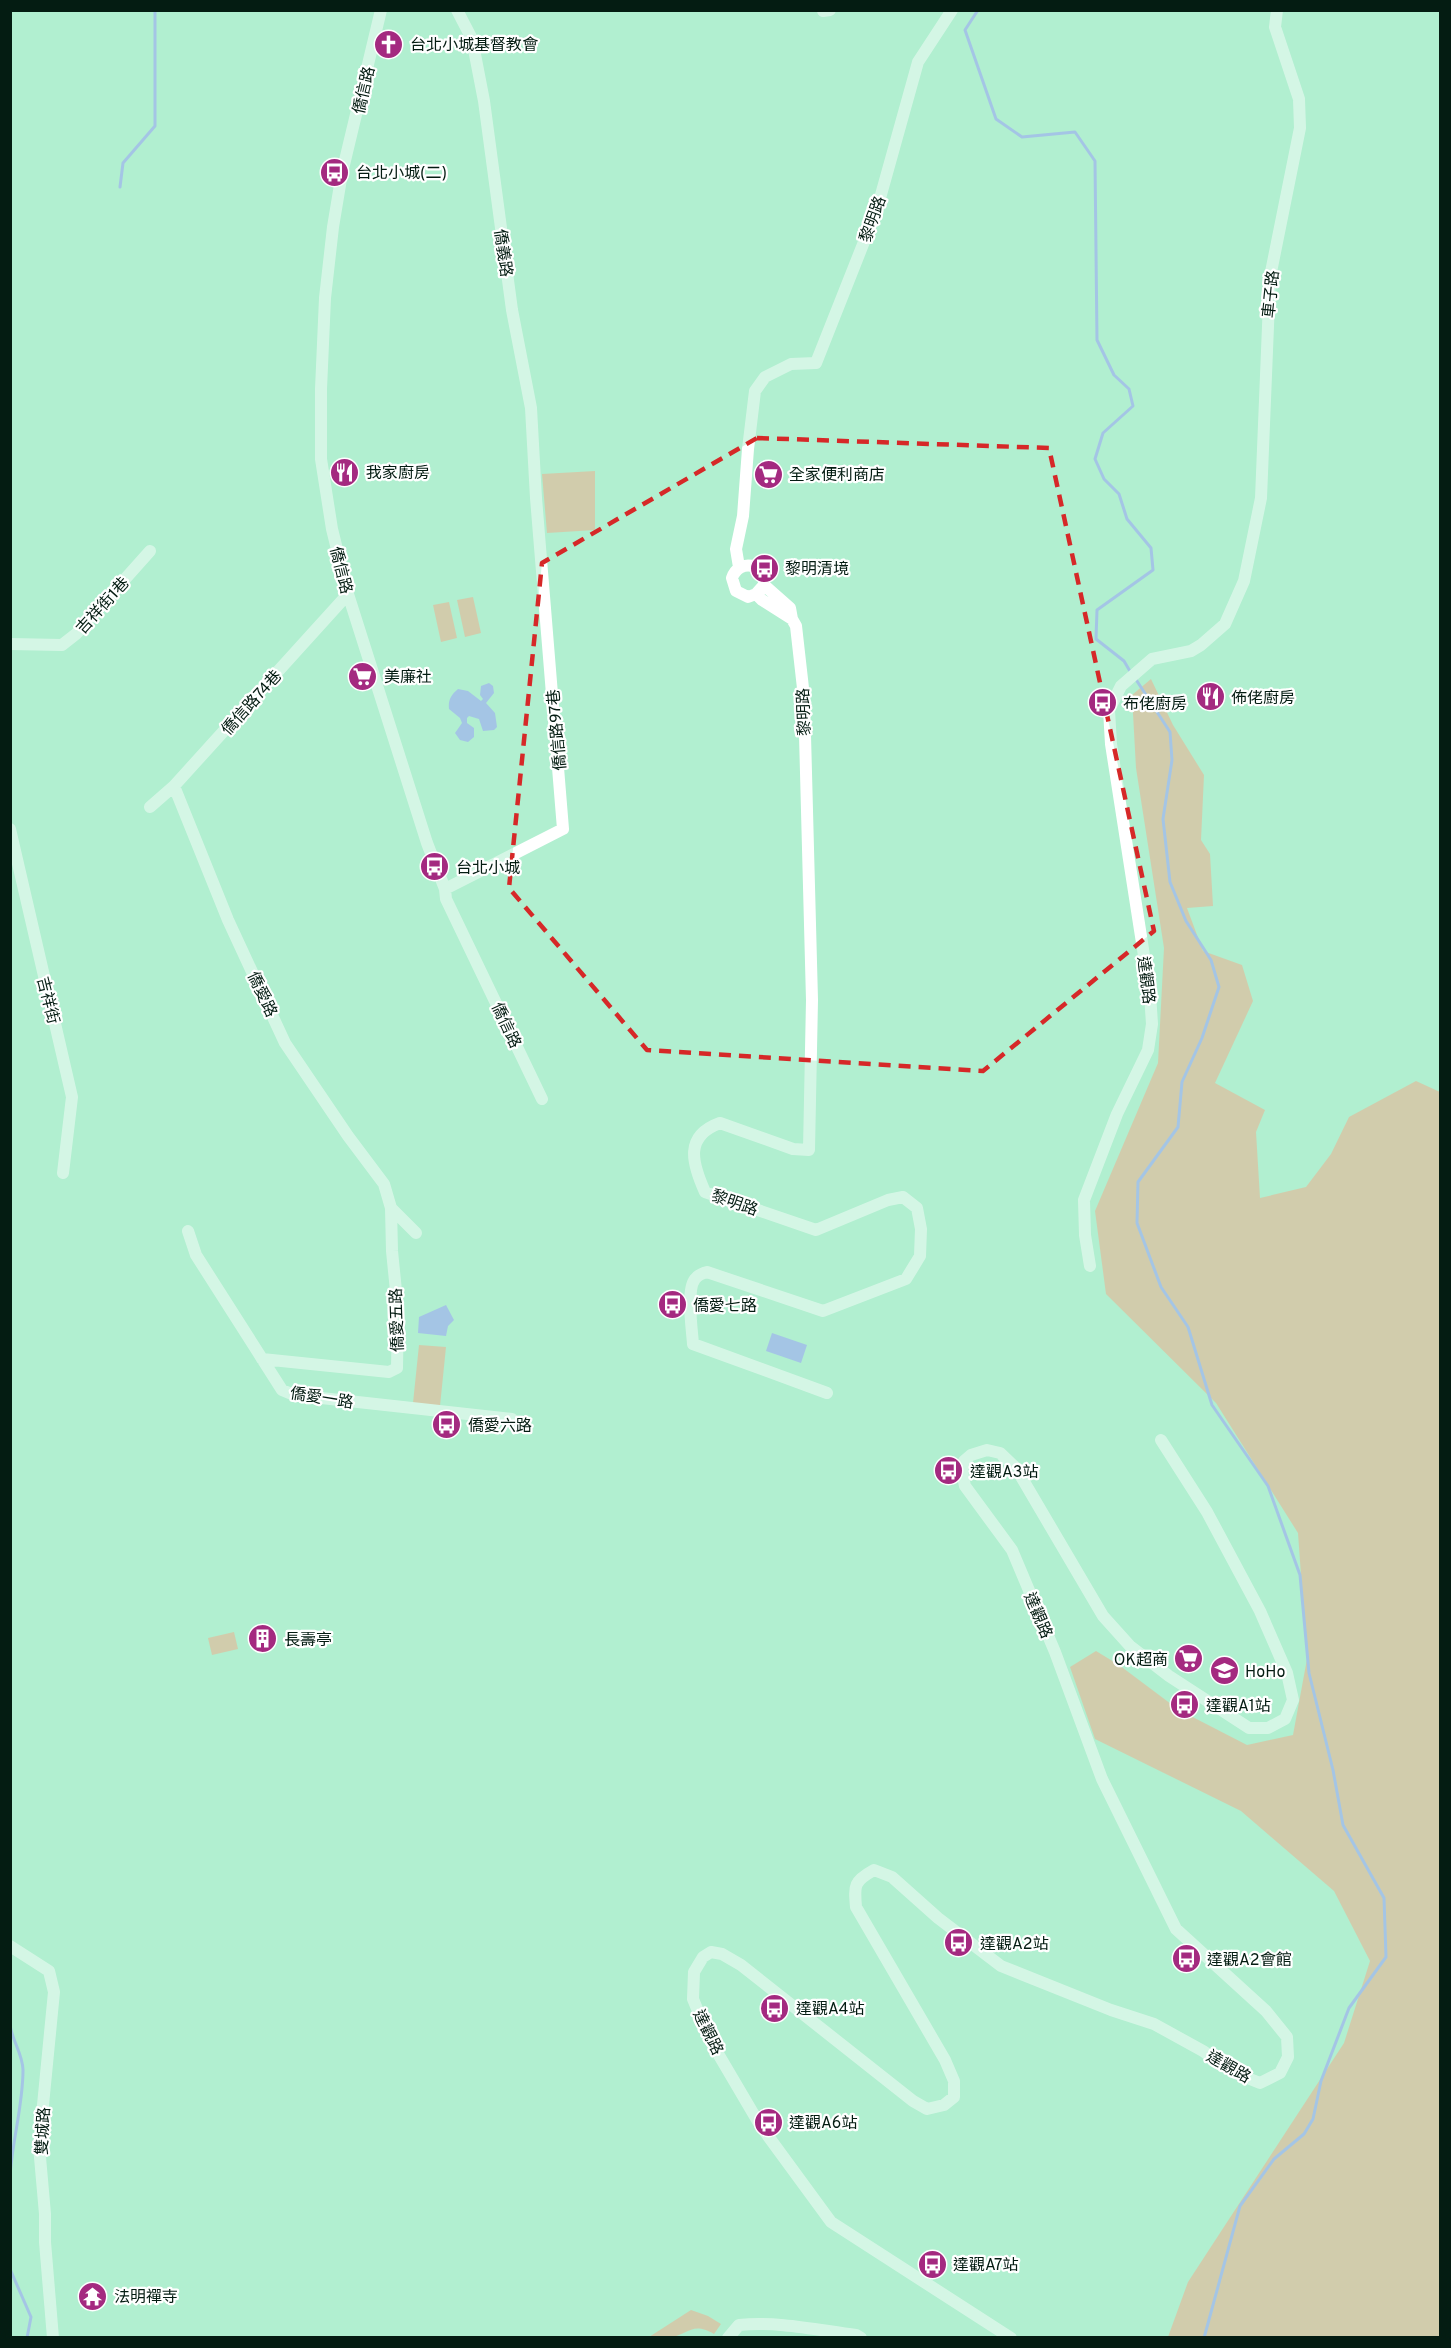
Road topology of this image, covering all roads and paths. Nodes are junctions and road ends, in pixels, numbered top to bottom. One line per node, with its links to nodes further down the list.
1 (381, 10): 9 (street, 僑信路)
2 (458, 10): 5 (street, 僑義路)
3 (952, 10): 7 (street, 黎明路)
4 (1277, 10): 11 (street, 車子路)
5 (536, 498): 16 (street, 僑信路97巷)
6 (150, 551): 10 (street, 吉祥街1巷)
7 (744, 566): 8 (street, 黎明路); 8 (street, 黎明路)
8 (760, 590): 24 (street, 黎明路)
9 (348, 594): 12 (street, 僑信路74巷); 16 (street, 僑信路)
10 (10, 644)
11 (1120, 686): 22 (street, 達觀路)
12 (174, 786): 13 (street, 僑信路74巷); 19 (street, 僑愛路)
13 (150, 807)
14 (10, 829): 15 (street, 吉祥街)
15 (16, 878): 18 (street, 吉祥街)
16 (445, 890): 17 (street, 僑信路)
17 (542, 1099)
18 (63, 1173)
19 (391, 1208): 21 (street); 23 (street, 僑愛五路)
20 (188, 1231): 23 (street, 僑愛一路)
21 (416, 1233)
22 (1090, 1266)
23 (262, 1359): 25 (street, 僑愛一路)
24 (827, 1393)
25 (512, 1419)
26 (1161, 1440): 31 (street, 達觀路)
27 (10, 1946): 28 (street, 雙城路)
28 (53, 2337)
29 (728, 2337): 30 (street)
30 (861, 2337)
31 (1011, 2337)

